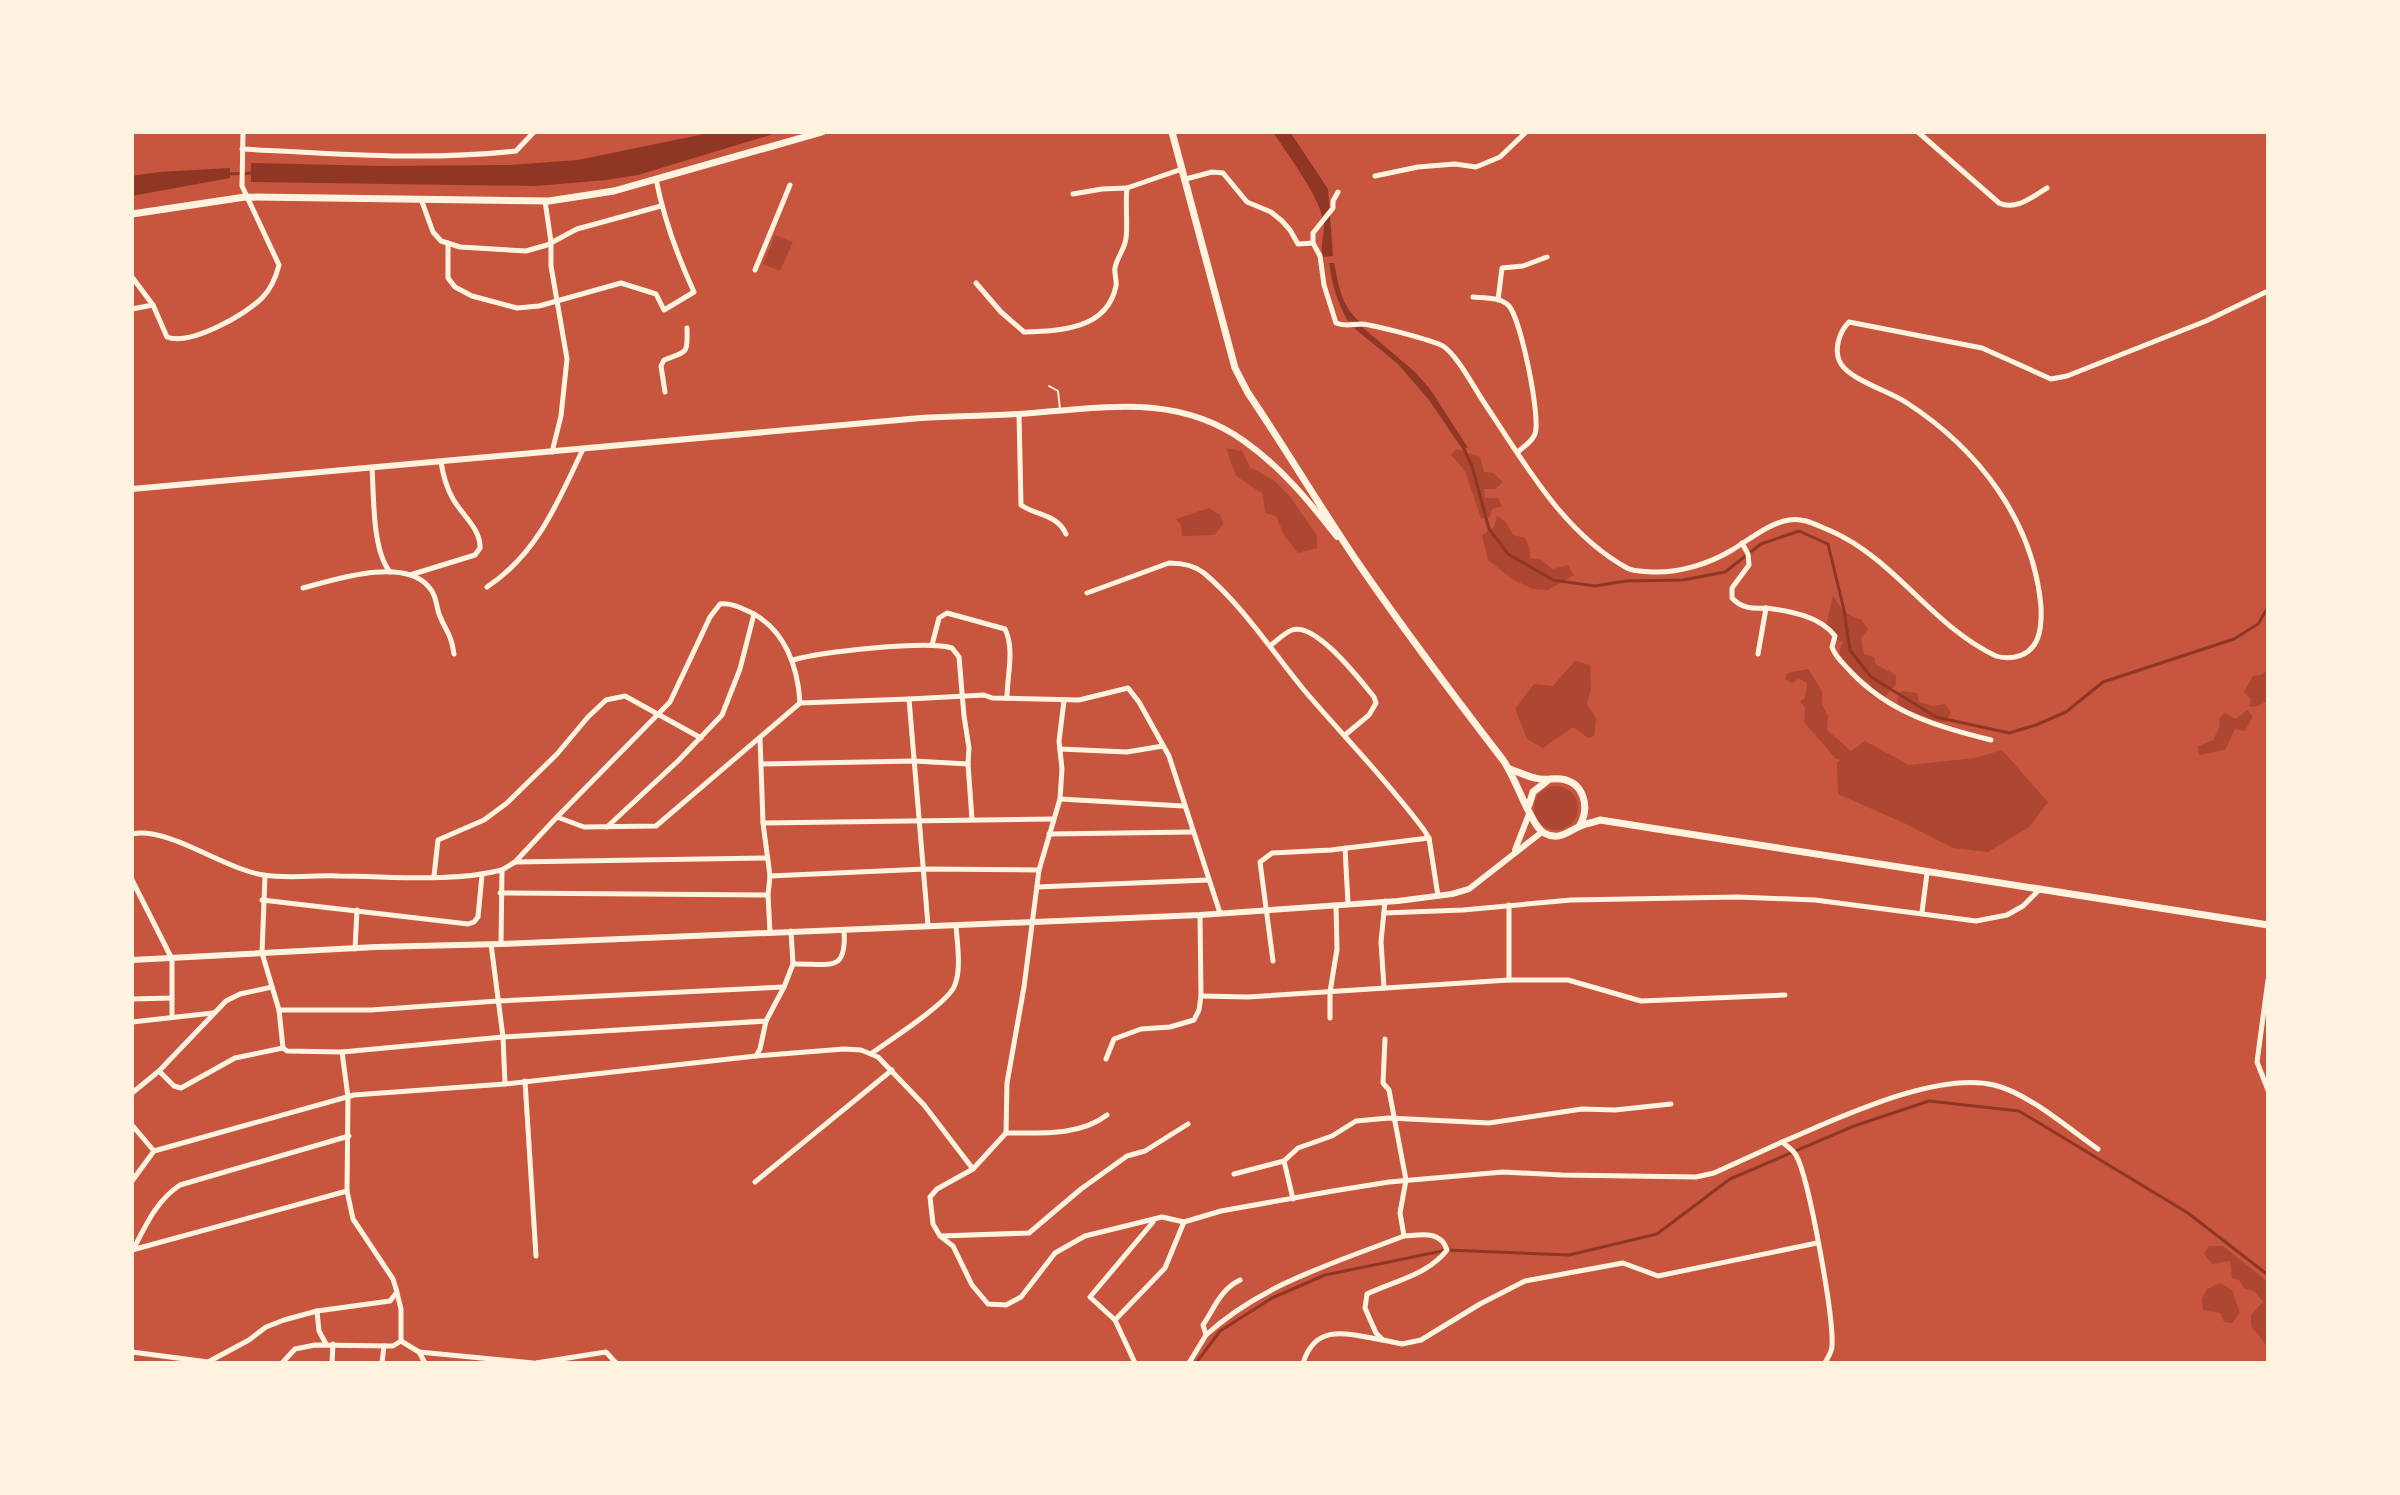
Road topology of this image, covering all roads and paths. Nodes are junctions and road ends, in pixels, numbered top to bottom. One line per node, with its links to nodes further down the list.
1 (243, 132): 7 (street)
2 (534, 132): 7 (street)
3 (822, 132): 10 (main road)
4 (1172, 132): 8 (main road)
5 (1526, 132): 9 (street)
6 (1918, 132): 14 (street)
7 (242, 149): 17 (street)
8 (1183, 169): 11 (main road); 13 (street)
9 (1375, 176)
10 (656, 179): 19 (main road); 20 (street)
11 (1186, 179): 24 (street); 48 (main road)
12 (790, 185): 26 (street)
13 (1127, 188): 16 (street); 28 (street)
14 (2047, 188)
15 (1338, 192): 24 (street)
16 (1073, 194)
17 (245, 197): 18 (main road); 21 (main road); 33 (street)
18 (421, 199): 19 (main road); 23 (street)
19 (545, 201): 22 (street)
20 (661, 206): 22 (street); 31 (street)
21 (132, 214)
22 (551, 242): 23 (street); 31 (street)
23 (448, 243): 31 (street)
24 (1313, 243): 42 (street)
25 (1547, 257): 32 (street)
26 (755, 270)
27 (132, 277): 33 (street)
28 (976, 283)
29 (2268, 291): 47 (street)
30 (1473, 297): 32 (street)
31 (557, 300): 41 (street)
32 (1498, 300): 42 (street)
33 (153, 305): 34 (street)
34 (132, 309)
35 (687, 328): 37 (street)
36 (1049, 386): 38 (lane)
37 (665, 392)
38 (1060, 410): 39 (street); 48 (street)
39 (1019, 414): 40 (street); 46 (street)
40 (583, 449): 41 (street); 51 (street)
41 (552, 452): 43 (street)
42 (1518, 452): 47 (street)
43 (441, 462): 44 (street); 50 (street)
44 (372, 468): 45 (street); 49 (street)
45 (132, 489)
46 (1066, 534)
47 (1742, 543): 54 (street)
48 (1357, 562): 76 (main road)
49 (391, 573): 50 (street); 52 (street)
50 (409, 576): 58 (street)
51 (487, 587)
52 (303, 588)
53 (1087, 593): 57 (street)
54 (1766, 608): 59 (street); 70 (street)
55 (754, 614): 60 (street); 66 (street); 69 (street)
56 (932, 645): 60 (street); 61 (street); 62 (street)
57 (1271, 645): 67 (street); 67 (street)
58 (454, 654)
59 (1758, 654)
60 (793, 660): 65 (street)
61 (964, 696): 62 (street); 63 (street); 75 (street)
62 (1007, 698): 64 (street)
63 (909, 699): 65 (street); 73 (street)
64 (1064, 701): 71 (street); 72 (street)
65 (800, 703): 68 (street)
66 (660, 713): 69 (street); 82 (street); 105 (street)
67 (1345, 735): 94 (street)
68 (760, 737): 74 (street); 89 (street)
69 (701, 738): 89 (street)
70 (1991, 740)
71 (1163, 746): 72 (street); 79 (street)
72 (1060, 749): 78 (street)
73 (914, 761): 74 (street); 75 (street); 83 (street)
74 (761, 764): 87 (street)
75 (968, 764): 84 (street)
76 (1510, 769): 77 (main road); 81 (main road)
77 (1548, 780): 80 (main road); 81 (main road)
78 (1060, 799): 79 (street); 85 (street)
79 (1183, 806): 90 (street)
80 (1586, 809): 86 (main road); 88 (main road)
81 (1529, 811): 91 (main road); 96 (street)
82 (557, 817): 89 (street); 98 (street)
83 (919, 819): 84 (street); 87 (street); 99 (street)
84 (972, 819): 85 (street)
85 (1053, 819): 93 (street)
86 (1600, 820): 88 (main road); 102 (main road)
87 (763, 823): 97 (street)
88 (1580, 825): 91 (main road)
89 (607, 827)
90 (1192, 832): 93 (street); 108 (street)
91 (1542, 832): 96 (street)
92 (132, 834): 104 (street)
93 (1049, 834): 101 (street)
94 (1429, 838): 95 (street); 114 (street)
95 (1345, 848): 117 (street); 120 (street)
96 (1514, 854): 114 (street)
97 (766, 858): 98 (street); 106 (street)
98 (515, 862): 100 (street)
99 (925, 869): 101 (street); 106 (street); 127 (street)
100 (502, 870): 103 (street); 112 (street)
101 (1039, 870): 109 (street)
102 (1927, 873): 110 (main road); 122 (street)
103 (482, 875): 105 (street); 121 (street)
104 (265, 876): 105 (street); 115 (street)
105 (434, 876)
106 (770, 876): 113 (street)
107 (132, 880): 111 (street)
108 (1208, 880): 109 (street); 123 (street)
109 (1037, 887): 126 (street)
110 (2039, 890): 122 (street); 129 (main road)
111 (135, 893): 137 (street)
112 (500, 893): 113 (street); 134 (street)
113 (768, 895): 132 (street)
114 (1438, 896): 116 (street)
115 (262, 900): 121 (street); 136 (street)
116 (1385, 901): 117 (street); 124 (street)
117 (1348, 903): 118 (street)
118 (1336, 904): 120 (street); 146 (street)
119 (1509, 905): 122 (street); 124 (street); 141 (street)
120 (1265, 909): 123 (street); 139 (street)
121 (357, 910): 135 (street)
122 (1922, 912)
123 (1220, 913): 125 (street)
124 (1384, 913): 145 (street)
125 (1200, 915): 126 (street); 148 (street)
126 (1034, 921): 128 (street); 177 (street)
127 (928, 925): 128 (street); 130 (street)
128 (956, 925): 162 (street)
129 (2268, 925)
130 (844, 930): 131 (street); 140 (street)
131 (791, 931): 132 (street); 140 (street)
132 (770, 932): 134 (street)
133 (491, 944): 134 (street); 135 (street); 151 (street)
134 (501, 944)
135 (355, 949): 136 (street)
136 (262, 953): 137 (street); 143 (street)
137 (172, 959): 138 (street); 149 (street)
138 (132, 960)
139 (1273, 961)
140 (793, 964): 144 (street)
141 (1509, 980): 145 (street); 147 (street)
142 (2268, 980): 169 (street)
143 (272, 987): 152 (street); 153 (street)
144 (784, 987): 151 (street); 156 (street)
145 (1384, 988): 146 (street)
146 (1330, 992): 148 (street); 155 (street)
147 (1785, 995)
148 (1201, 996): 164 (street)
149 (172, 998): 150 (street); 154 (street)
150 (132, 999)
151 (498, 1001): 152 (street); 158 (street)
152 (279, 1010): 160 (street)
153 (214, 1013): 154 (street); 166 (street)
154 (172, 1017): 157 (street)
155 (1330, 1018)
156 (766, 1021): 158 (street); 163 (street)
157 (132, 1022)
158 (503, 1037): 161 (street); 168 (street)
159 (1385, 1039): 174 (street)
160 (283, 1048): 161 (street); 166 (street)
161 (342, 1052): 171 (street)
162 (872, 1053): 163 (street); 165 (street)
163 (756, 1056): 167 (street)
164 (1106, 1059)
165 (892, 1070): 183 (street); 187 (street)
166 (159, 1071): 170 (street)
167 (525, 1081): 168 (street); 196 (street)
168 (505, 1084): 171 (street)
169 (2268, 1090)
170 (132, 1093)
171 (348, 1097): 178 (street); 181 (street)
172 (1671, 1104): 174 (street)
173 (1107, 1115): 177 (street)
174 (1395, 1118): 182 (street); 185 (street)
175 (1188, 1124): 192 (street)
176 (132, 1125): 181 (street)
177 (1006, 1133): 183 (street)
178 (349, 1136): 188 (street); 195 (street)
179 (1782, 1142): 180 (street); 185 (street); 194 (street)
180 (2098, 1149)
181 (154, 1151): 186 (street)
182 (1284, 1161): 184 (street); 189 (street)
183 (973, 1169): 192 (street)
184 (1234, 1174)
185 (1406, 1180): 189 (street); 193 (street)
186 (132, 1181)
187 (755, 1182)
188 (347, 1191): 195 (street); 198 (street)
189 (1293, 1199): 191 (street)
190 (1153, 1221): 191 (street); 192 (street); 200 (street)
191 (1184, 1222): 200 (street)
192 (940, 1236)
193 (1404, 1236): 201 (street); 202 (street)
194 (1817, 1243): 202 (street); 218 (street)
195 (133, 1250)
196 (536, 1256)
197 (1240, 1280): 201 (street)
198 (397, 1292): 199 (street); 203 (street)
199 (317, 1311): 204 (street); 207 (street)
200 (1115, 1320): 215 (street)
201 (1206, 1335): 216 (street)
202 (1383, 1340): 217 (street)
203 (401, 1341): 206 (street); 208 (street)
204 (326, 1344): 205 (street); 209 (street)
205 (333, 1344): 206 (street); 210 (street)
206 (384, 1346): 211 (street)
207 (132, 1352)
208 (419, 1352): 212 (street); 213 (street)
209 (282, 1363)
210 (332, 1363)
211 (382, 1363)
212 (425, 1363)
213 (532, 1363): 214 (street)
214 (616, 1363)
215 (1135, 1363)
216 (1189, 1363)
217 (1303, 1363)
218 (1825, 1363)

